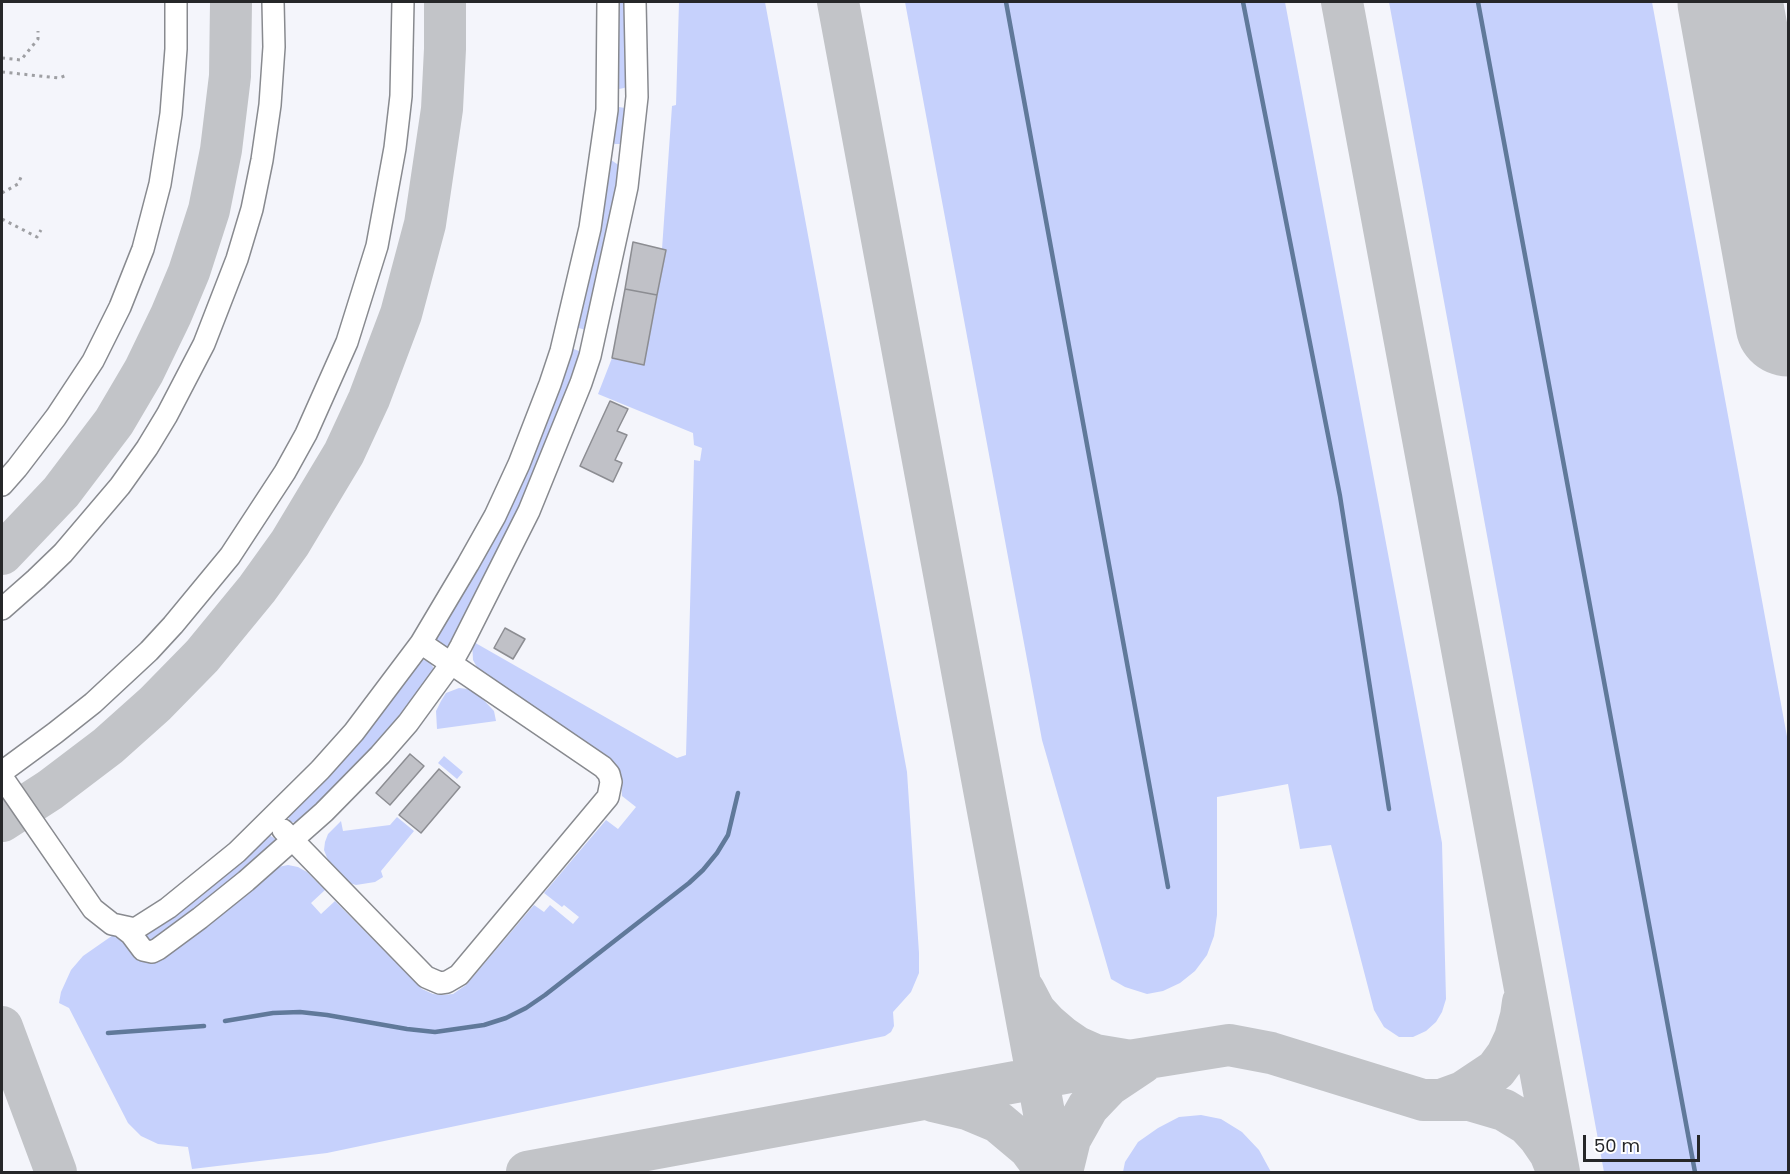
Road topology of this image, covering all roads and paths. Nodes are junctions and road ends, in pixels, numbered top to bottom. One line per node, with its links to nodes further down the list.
1 (176, 2): 19 (lane)
2 (273, 2): 20 (lane)
3 (404, 2): 23 (lane)
4 (608, 2): 10 (lane)
5 (635, 2): 11 (lane)
6 (38, 31): 7 (path)
7 (2, 58)
8 (2, 72): 9 (path)
9 (67, 75)
10 (607, 110): 11 (lane); 12 (lane)
11 (635, 114): 13 (lane)
12 (603, 135): 13 (lane); 18 (lane)
13 (632, 140): 18 (lane)
14 (22, 175): 15 (path)
15 (2, 194)
16 (2, 219): 17 (path)
17 (41, 230)
18 (579, 340): 21 (lane); 22 (lane)
19 (2, 485)
20 (2, 609)
21 (421, 643): 22 (lane); 25 (lane)
22 (451, 664): 26 (lane); 26 (lane)
23 (2, 772)
24 (2, 777): 27 (lane)
25 (272, 819): 26 (lane); 27 (lane)
26 (293, 840): 27 (lane)
27 (133, 933)

